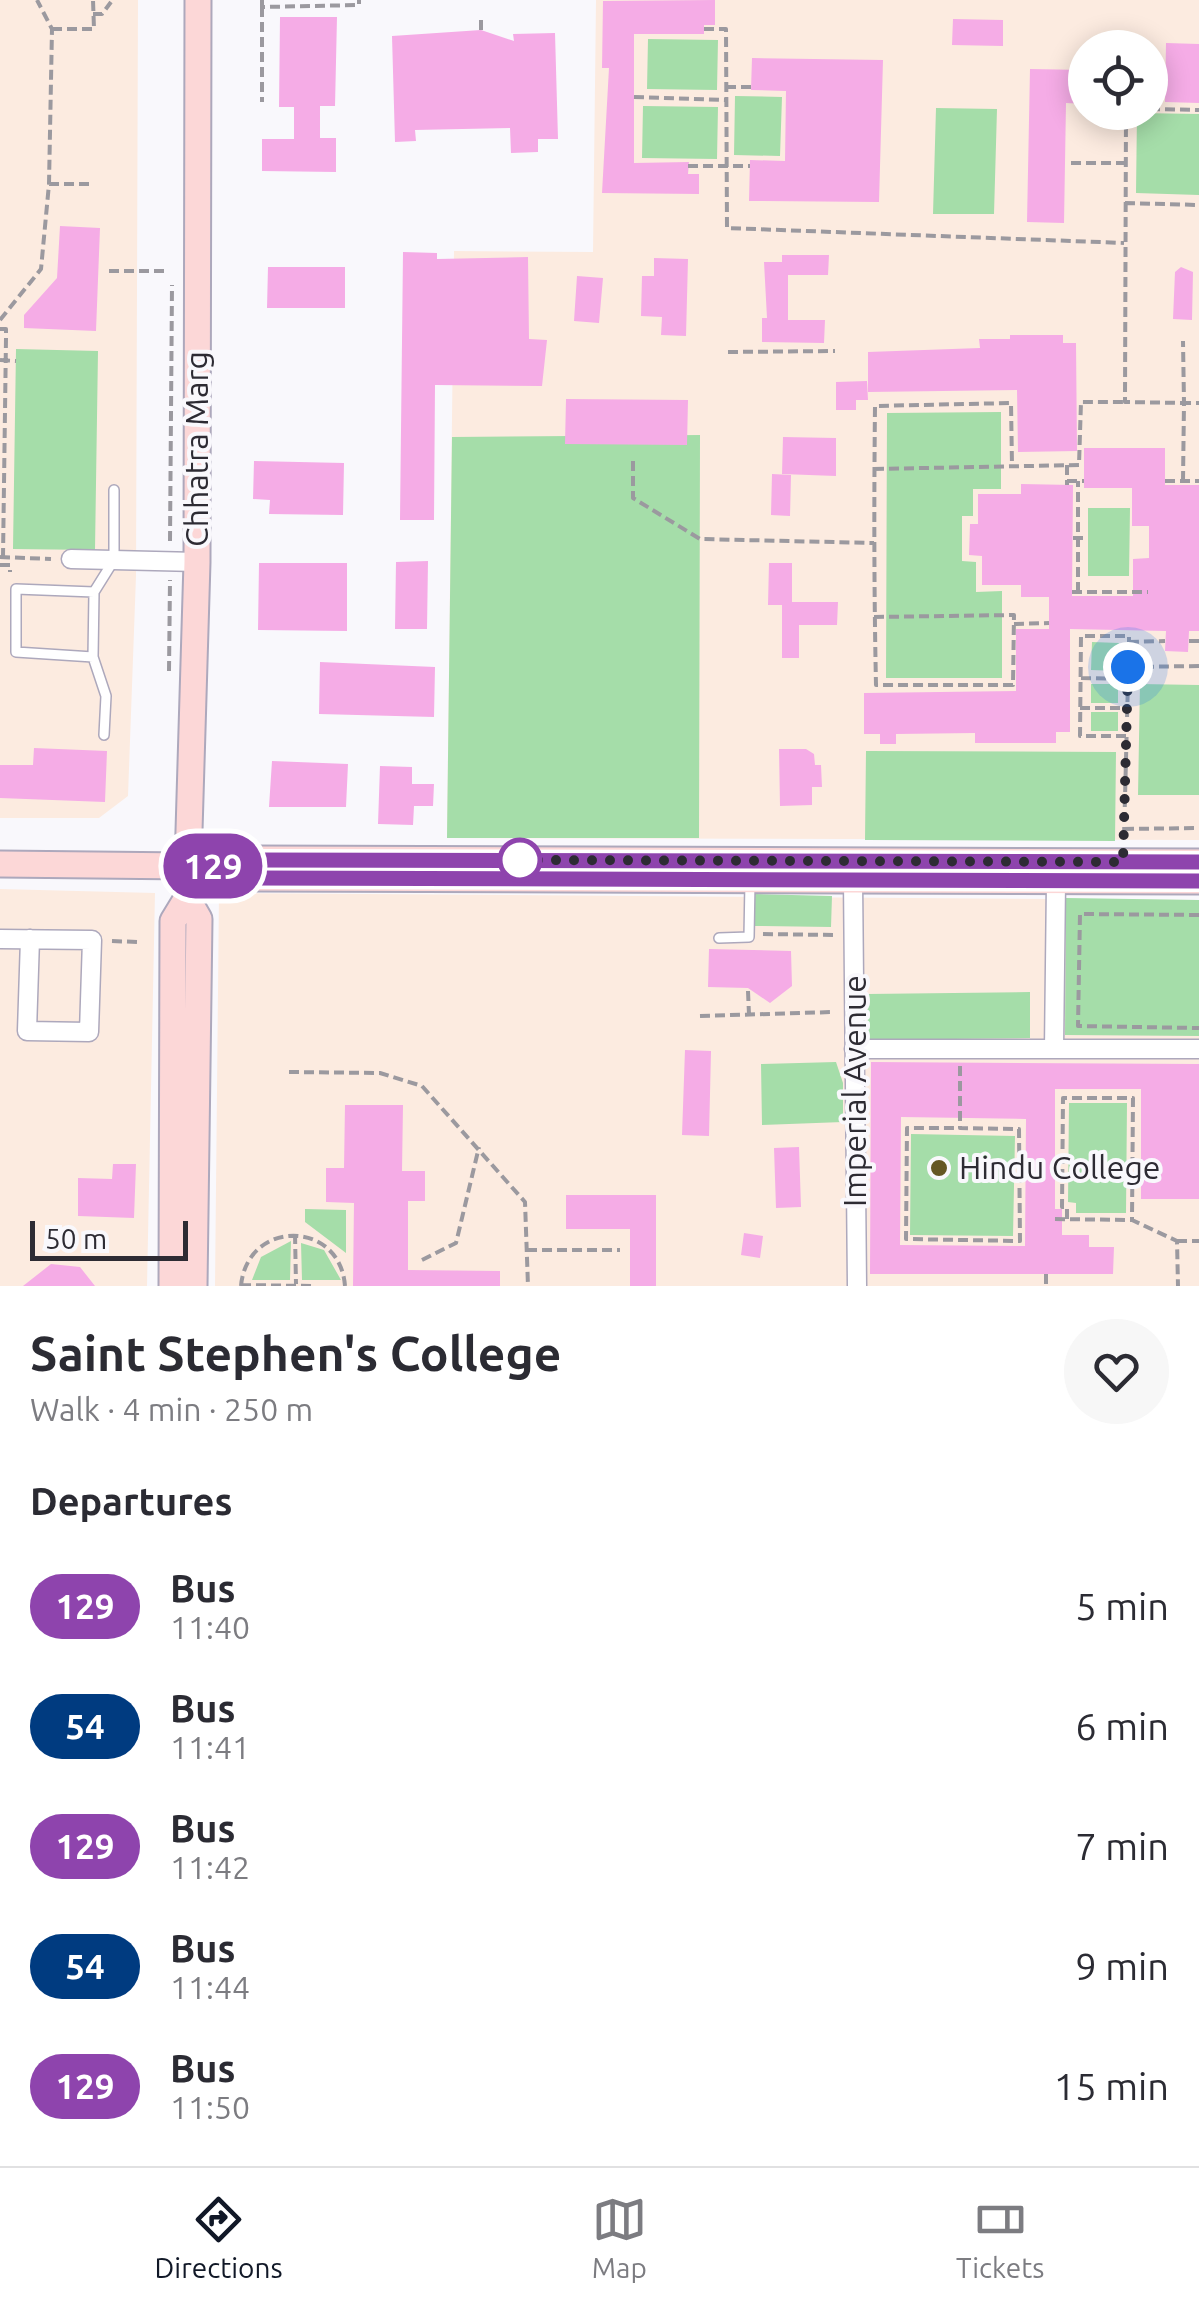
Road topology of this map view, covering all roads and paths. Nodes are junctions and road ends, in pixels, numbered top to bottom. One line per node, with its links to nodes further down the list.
1 (37, 0): 9 (path)
2 (96, 0): 5 (path); 7 (path)
3 (198, 0): 64 (street, Chhatra Marg)
4 (358, 0): 6 (path)
5 (109, 4): 7 (path)
6 (262, 4): 16 (path)
7 (93, 14): 9 (path)
8 (482, 17): 10 (path)
9 (52, 29): 25 (path)
10 (481, 30)
11 (704, 30): 12 (path)
12 (726, 87): 13 (path); 15 (path)
13 (752, 87)
14 (634, 97): 15 (path)
15 (726, 100): 23 (path)
16 (262, 102)
17 (1168, 109): 18 (path)
18 (1199, 110)
19 (1126, 130): 21 (path)
20 (1071, 163): 21 (path)
21 (1126, 163): 27 (path)
22 (688, 166): 23 (path)
23 (727, 166): 24 (path); 29 (path)
24 (750, 166)
25 (49, 184): 26 (path); 33 (path)
26 (92, 184)
27 (1125, 204): 28 (path); 29 (path)
28 (1199, 205)
29 (1124, 242): 40 (path)
30 (173, 267): 63 (path)
31 (109, 271): 32 (path)
32 (164, 271)
33 (0, 320)
34 (0, 329): 38 (path)
35 (1183, 341): 41 (path)
36 (836, 351): 37 (path)
37 (728, 352)
38 (3, 360): 39 (path); 43 (path)
39 (16, 361)
40 (1125, 402): 41 (path); 46 (path)
41 (1184, 403): 42 (path); 51 (path)
42 (1199, 403)
43 (3, 425): 44 (path)
44 (3, 444): 49 (path)
45 (633, 462): 58 (path)
46 (1067, 465): 47 (path); 56 (path)
47 (1012, 466): 48 (path); 48 (path)
48 (874, 469): 58 (path)
49 (2, 472): 54 (path)
50 (1165, 481): 51 (path)
51 (1182, 481): 52 (path)
52 (1199, 481)
53 (114, 490): 62 (lane)
54 (2, 498): 55 (path)
55 (2, 524): 59 (path)
56 (1076, 538): 57 (path); 68 (path)
57 (1088, 538)
58 (874, 543): 69 (path)
59 (2, 557): 60 (path)
60 (38, 558)
61 (71, 559): 62 (street)
62 (114, 560): 63 (street); 67 (lane)
63 (170, 562): 64 (street); 79 (path)
64 (197, 562): 91 (street, Chhatra Marg)
65 (0, 564): 66 (path)
66 (10, 572)
67 (94, 592): 76 (lane); 76 (lane)
68 (1148, 592)
69 (874, 617): 71 (path); 71 (path)
70 (1048, 623): 71 (path)
71 (1014, 624)
72 (1166, 641): 75 (path)
73 (1188, 641): 74 (path)
74 (1199, 641)
75 (1129, 642): 78 (path); 80 (path)
76 (93, 657): 84 (lane)
77 (1199, 666): 78 (path)
78 (1128, 667): 81 (path)
79 (169, 676)
80 (1080, 678): 81 (path); 82 (path)
81 (1128, 679): 83 (path)
82 (1080, 708): 83 (path); 85 (path)
83 (1127, 708): 85 (path)
84 (104, 735)
85 (1126, 736): 86 (path)
86 (1124, 828): 87 (path); 88 (path)
87 (1199, 828)
88 (1123, 862): 89 (street); 91 (street)
89 (1199, 862)
90 (0, 864): 91 (street)
91 (200, 866): 92 (street); 96 (street, Chhatra Marg)
92 (750, 879): 95 (street); 101 (lane)
93 (1199, 881): 94 (street)
94 (1056, 882): 95 (street); 110 (street)
95 (853, 888): 99 (street, Imperial Avenue)
96 (187, 898): 127 (street, Chhatra Marg); 128 (street, Chhatra Marg)
97 (1199, 915): 109 (path)
98 (763, 934): 99 (path)
99 (854, 936): 106 (street, Imperial Avenue)
100 (0, 938): 102 (street)
101 (719, 938)
102 (30, 939): 103 (street); 103 (street)
103 (92, 940): 104 (path)
104 (138, 942)
105 (748, 991): 107 (path)
106 (854, 1011): 107 (path); 112 (street, Imperial Avenue)
107 (749, 1015): 108 (path)
108 (700, 1016)
109 (1199, 1028)
110 (1054, 1048): 111 (street); 113 (street)
111 (1199, 1048)
112 (854, 1050): 113 (street); 134 (street, Imperial Avenue)
113 (960, 1051): 115 (path)
114 (289, 1072): 116 (path)
115 (960, 1128): 115 (path)
116 (478, 1146): 123 (path); 125 (path)
117 (1055, 1219): 118 (path)
118 (1066, 1220): 119 (path); 119 (path)
119 (1132, 1220): 121 (path)
120 (296, 1234): 129 (path); 130 (path); 132 (path)
121 (1177, 1241): 122 (path); 136 (path)
122 (1199, 1241)
123 (527, 1250): 124 (path); 133 (path)
124 (620, 1250)
125 (422, 1260)
126 (1046, 1274): 135 (path)
127 (172, 1286)
128 (194, 1286)
129 (240, 1286): 130 (path)
130 (296, 1286): 131 (path)
131 (312, 1286)
132 (345, 1286)
133 (528, 1286)
134 (857, 1286)
135 (1046, 1286)
136 (1178, 1286)

